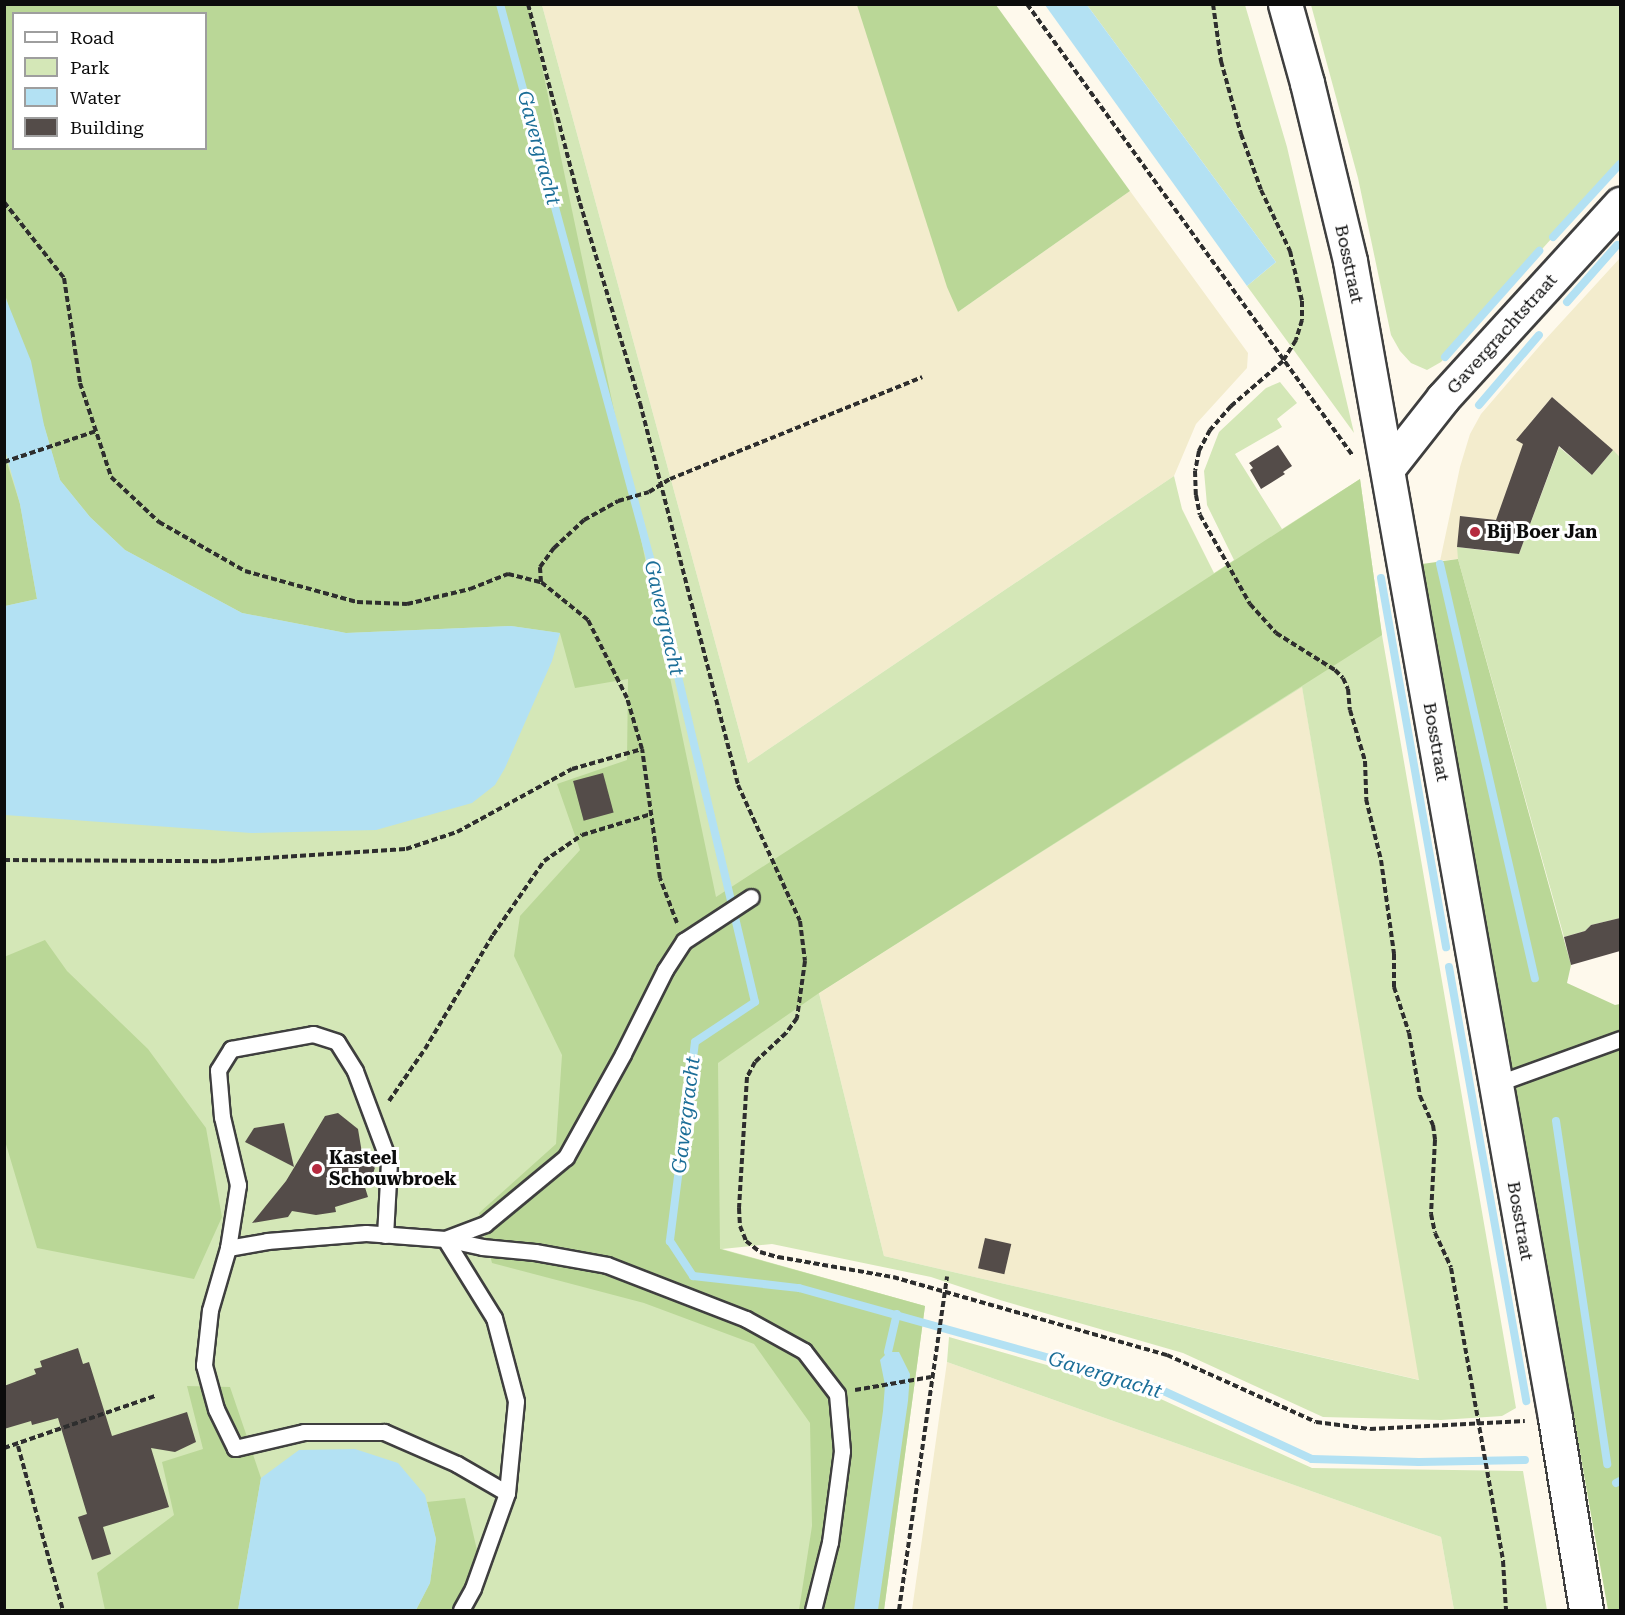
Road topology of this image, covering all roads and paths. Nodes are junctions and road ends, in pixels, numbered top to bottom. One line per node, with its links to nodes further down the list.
1 (528, 4): 12 (path)
2 (1027, 4): 7 (path)
3 (1214, 4): 7 (path)
4 (1285, 4): 10 (street, Bosstraat)
5 (4, 202): 9 (path)
6 (1620, 204): 10 (street, Gavergrachtstraat)
7 (1283, 361): 10 (path); 31 (path)
8 (922, 377): 12 (path)
9 (96, 431): 11 (path); 13 (path)
10 (1386, 459): 20 (street, Bosstraat)
11 (5, 462)
12 (660, 483): 13 (path); 26 (path)
13 (540, 582): 14 (path)
14 (642, 749): 15 (path); 16 (path)
15 (651, 814): 18 (path); 21 (path)
16 (4, 860)
17 (751, 897): 18 (lane)
18 (684, 941): 23 (lane)
19 (1620, 1039): 20 (lane)
20 (1496, 1084): 30 (street, Bosstraat)
21 (374, 1124): 22 (lane); 24 (lane)
22 (385, 1235): 23 (lane); 24 (lane)
23 (445, 1239): 34 (lane); 37 (lane)
24 (228, 1248): 34 (lane)
25 (947, 1276): 26 (path)
26 (945, 1291): 27 (path); 31 (path)
27 (931, 1377): 28 (path); 38 (path)
28 (883, 1386)
29 (155, 1396): 32 (path)
30 (1555, 1418): 31 (path); 40 (street, Bosstraat)
31 (1479, 1426): 39 (path)
32 (18, 1446): 33 (path); 35 (path)
33 (4, 1448)
34 (507, 1493): 36 (lane)
35 (63, 1611)
36 (461, 1611)
37 (813, 1611)
38 (899, 1611)
39 (1506, 1611)
40 (1586, 1611)

